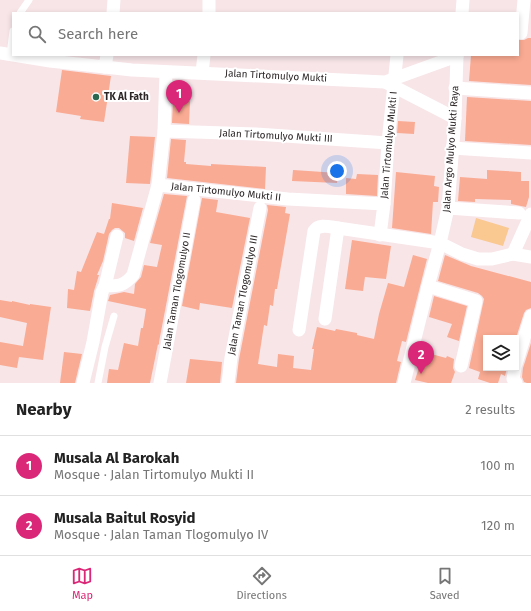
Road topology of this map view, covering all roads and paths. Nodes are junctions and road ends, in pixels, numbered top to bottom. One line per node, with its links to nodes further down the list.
1 (29, 0): 6 (lane)
2 (114, 0): 7 (street)
3 (209, 0): 8 (street)
4 (463, 0): 9 (street)
5 (524, 0): 10 (street)
6 (21, 12)
7 (113, 12)
8 (209, 12)
9 (462, 12)
10 (523, 33)
11 (12, 34): 12 (lane)
12 (5, 54)
13 (18, 56): 17 (street, Jalan Tirtomulyo Mukti)
14 (204, 56): 19 (street)
15 (397, 56): 20 (street, Jalan Tirtomulyo Mukti I)
16 (457, 56): 20 (street, Jalan Tirtomulyo Mukti); 21 (street, Jalan Argo Mulyo Mukti Raya)
17 (106, 61): 18 (street, Jalan Tirtomulyo Mukti)
18 (166, 72): 19 (street, Jalan Tirtomulyo Mukti); 24 (street, Jalan Tirtomulyo Mukti II)
19 (202, 73): 20 (street, Jalan Tirtomulyo Mukti)
20 (391, 83): 23 (street, Jalan Tirtomulyo Mukti); 25 (street, Jalan Tirtomulyo Mukti I)
21 (455, 88): 22 (street); 23 (street, Jalan Argo Mulyo Mukti Raya)
22 (531, 93)
23 (455, 118): 26 (street, Jalan Argo Mulyo Mukti Raya)
24 (164, 131): 25 (street, Jalan Tirtomulyo Mukti III); 28 (street, Jalan Tirtomulyo Mukti II)
25 (388, 143): 30 (street, Jalan Tirtomulyo Mukti I)
26 (452, 148): 27 (street); 32 (street, Jalan Argo Mulyo Mukti Raya)
27 (531, 153)
28 (158, 185): 30 (street, Jalan Tirtomulyo Mukti II); 40 (street)
29 (194, 200): 51 (street, Jalan Taman Tlogomulyo II)
30 (384, 204): 35 (street, Jalan Tirtomulyo Mukti I)
31 (260, 208): 52 (street, Jalan Taman Tlogomulyo III)
32 (448, 208): 33 (street); 37 (street, Jalan Argo Mulyo Mukti Raya)
33 (525, 214): 38 (street)
34 (338, 228): 35 (street); 44 (street); 45 (street)
35 (380, 234): 37 (street)
36 (117, 236): 40 (street)
37 (440, 243): 38 (street); 41 (street, Jalan Argo Mulyo Mukti Raya)
38 (513, 254): 39 (street)
39 (531, 258)
40 (105, 286): 49 (street)
41 (428, 286): 47 (street); 53 (street, Jalan Argo Mulyo Mukti Raya)
42 (114, 316): 50 (lane)
43 (531, 316): 46 (street)
44 (325, 319)
45 (299, 330)
46 (519, 354)
47 (461, 366)
48 (514, 371): 54 (street)
49 (83, 383)
50 (98, 383)
51 (160, 383)
52 (228, 383)
53 (404, 383)
54 (516, 383)

